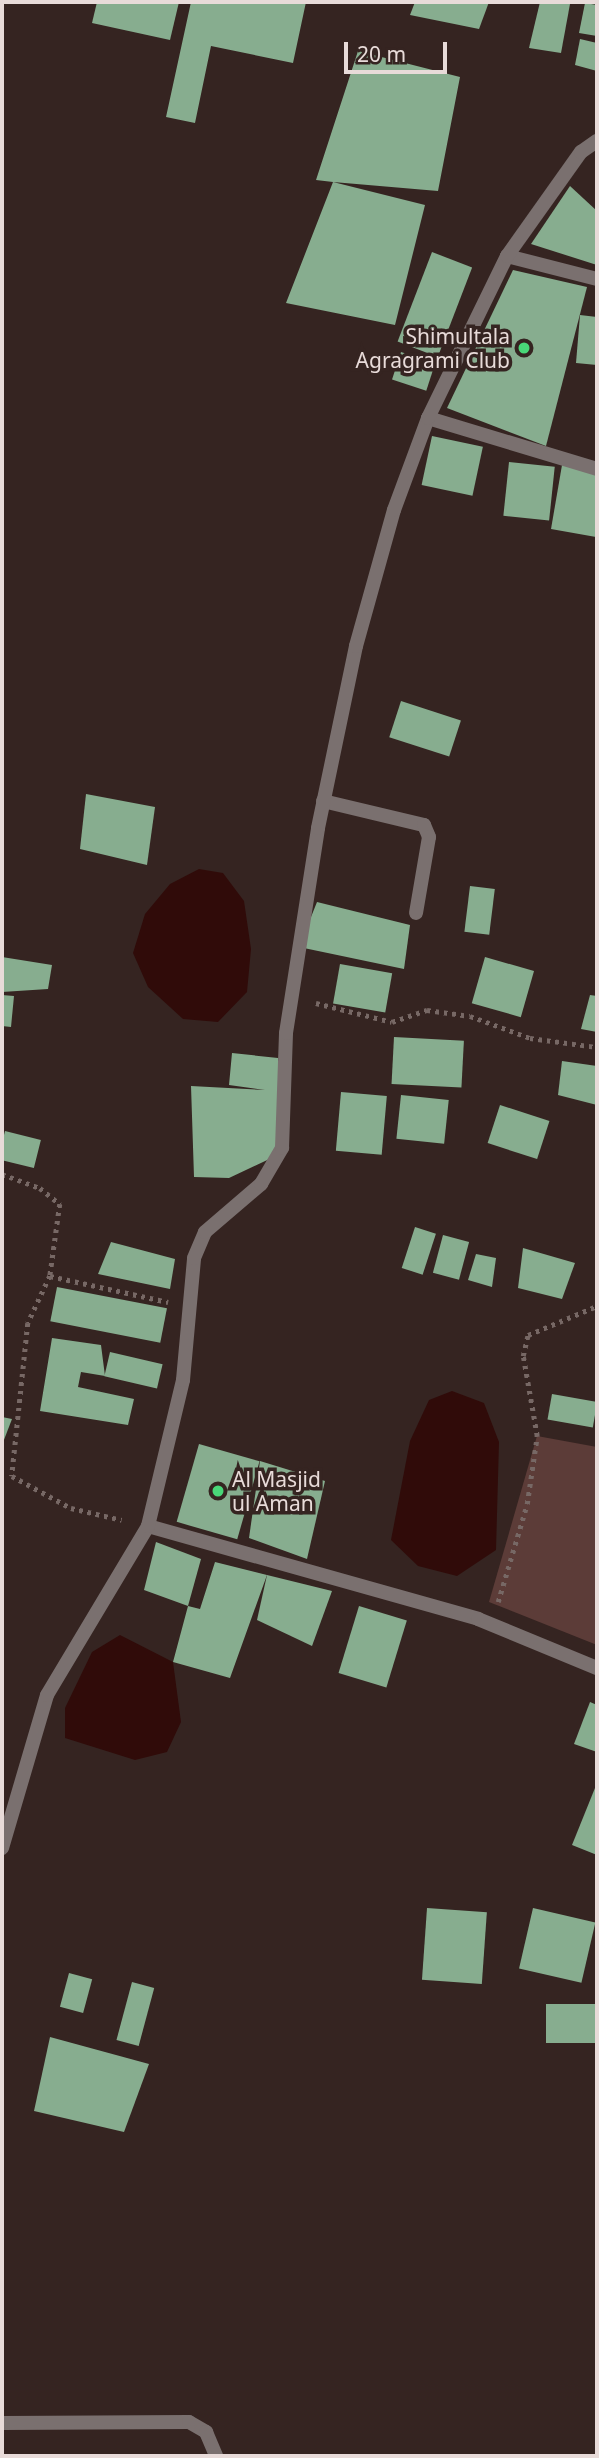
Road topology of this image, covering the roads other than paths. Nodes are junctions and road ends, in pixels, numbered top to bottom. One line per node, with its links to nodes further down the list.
1 (597, 141): 2 (street)
2 (507, 256): 3 (street); 4 (street)
3 (597, 279)
4 (428, 418): 5 (street); 6 (street)
5 (597, 469)
6 (323, 801): 7 (street); 8 (street)
7 (416, 913)
8 (148, 1526): 9 (street); 10 (street)
9 (597, 1668)
10 (2, 1848)
11 (2, 2423): 12 (street)
12 (216, 2456)

